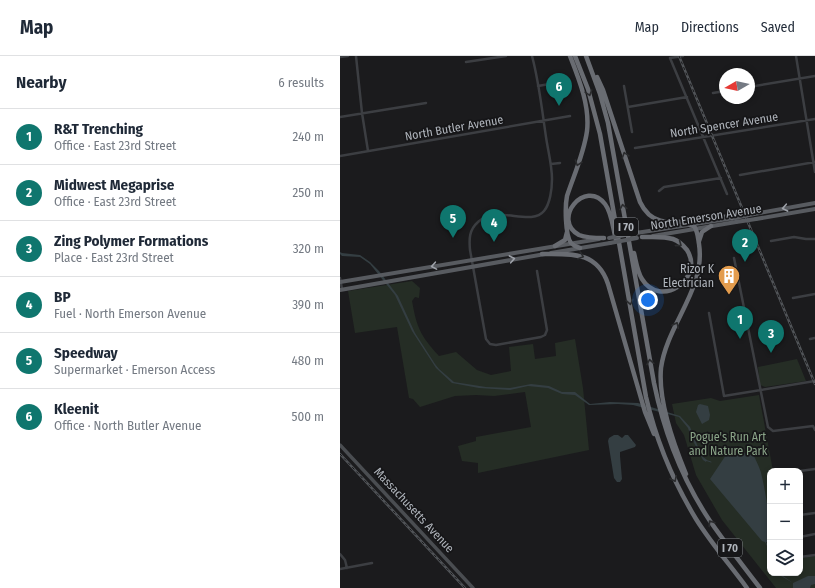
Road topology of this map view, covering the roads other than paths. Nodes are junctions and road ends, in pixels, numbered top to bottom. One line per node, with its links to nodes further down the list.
1 (348, 56): 10 (street)
2 (356, 56): 23 (street)
3 (506, 56): 11 (street)
4 (532, 56): 15 (street)
5 (570, 56): 50 (highway, one-way to 50)
6 (575, 56): 63 (highway, I 70, one-way to 63)
7 (586, 56): 45 (highway, one-way to 7); 46 (highway, I 70, one-way to 7)
8 (683, 56): 20 (street)
9 (796, 56): 13 (street)
10 (340, 57)
11 (466, 62)
12 (815, 76): 13 (street)
13 (800, 78): 17 (street); 27 (street)
14 (561, 82): 15 (street)
15 (538, 86): 28 (street)
16 (624, 86): 22 (street)
17 (755, 86)
18 (719, 92): 19 (street)
19 (713, 93)
20 (687, 97): 22 (street); 30 (street)
21 (426, 103): 23 (street)
22 (628, 107): 29 (street)
23 (362, 113): 25 (street); 32 (street)
24 (570, 116): 28 (street, North Butler Avenue)
25 (340, 117)
26 (815, 119): 27 (street, North Spencer Avenue)
27 (807, 120): 30 (street, North Spencer Avenue); 34 (street)
28 (544, 121): 32 (street, North Butler Avenue); 36 (street)
29 (632, 132)
30 (704, 138): 31 (street, North Spencer Avenue); 39 (street)
31 (635, 148)
32 (368, 151): 33 (street, North Butler Avenue)
33 (340, 156)
34 (814, 162): 37 (street); 38 (street)
35 (560, 163): 36 (street)
36 (551, 164): 61 (street)
37 (815, 172)
38 (740, 175)
39 (721, 178): 40 (street); 41 (street)
40 (659, 191)
41 (727, 194)
42 (815, 203): 44 (main road, North Emerson Avenue, one-way to 44)
43 (815, 209): 44 (main road, North Emerson Avenue)
44 (755, 217): 45 (main road, North Emerson Avenue, bridge)
45 (734, 219): 47 (main road, North Emerson Avenue); 48 (main road, North Emerson Avenue)
46 (625, 223): 52 (highway, one-way to 46); 78 (highway, I 70, one-way to 46)
47 (690, 225): 49 (highway); 51 (main road, North Emerson Avenue, bridge)
48 (711, 226): 49 (main road, North Emerson Avenue); 55 (highway)
49 (696, 228): 52 (main road, North Emerson Avenue); 55 (highway)
50 (567, 229): 56 (highway); 57 (highway)
51 (607, 238): 56 (main road, North Emerson Avenue); 63 (highway)
52 (640, 238): 58 (main road, North Emerson Avenue, bridge)
53 (815, 239): 54 (street)
54 (771, 240)
55 (699, 242): 78 (highway, one-way to 55)
56 (572, 244): 57 (main road, North Emerson Avenue); 58 (highway)
57 (555, 246): 61 (main road, North Emerson Avenue)
58 (580, 248): 59 (main road, North Emerson Avenue)
59 (542, 254): 61 (main road, North Emerson Avenue, one-way to 59); 73 (highway, one-way to 73)
60 (734, 258): 72 (street)
61 (473, 263): 62 (street); 64 (main road, North Emerson Avenue, one-way to 64); 65 (main road, North Emerson Avenue)
62 (538, 271)
63 (626, 279): 73 (highway, I 70, one-way to 73)
64 (340, 281): 65 (street)
65 (341, 289)
66 (815, 294): 67 (street)
67 (793, 298)
68 (709, 313): 72 (street)
69 (815, 338): 70 (street)
70 (810, 339)
71 (815, 381): 72 (street)
72 (760, 390): 74 (street)
73 (649, 416): 90 (highway, I 70, one-way to 90)
74 (815, 430)
75 (340, 445): 89 (main road, Massachusetts Avenue)
76 (815, 469): 77 (street)
77 (803, 471)
78 (697, 499): 91 (highway, I 70, one-way to 78)
79 (815, 513): 80 (street)
80 (803, 515)
81 (815, 534): 82 (street)
82 (803, 536)
83 (340, 554): 87 (street)
84 (815, 555): 85 (street)
85 (803, 557)
86 (372, 564): 87 (street)
87 (347, 568): 88 (street)
88 (340, 569)
89 (473, 588)
90 (747, 588)
91 (760, 588)

